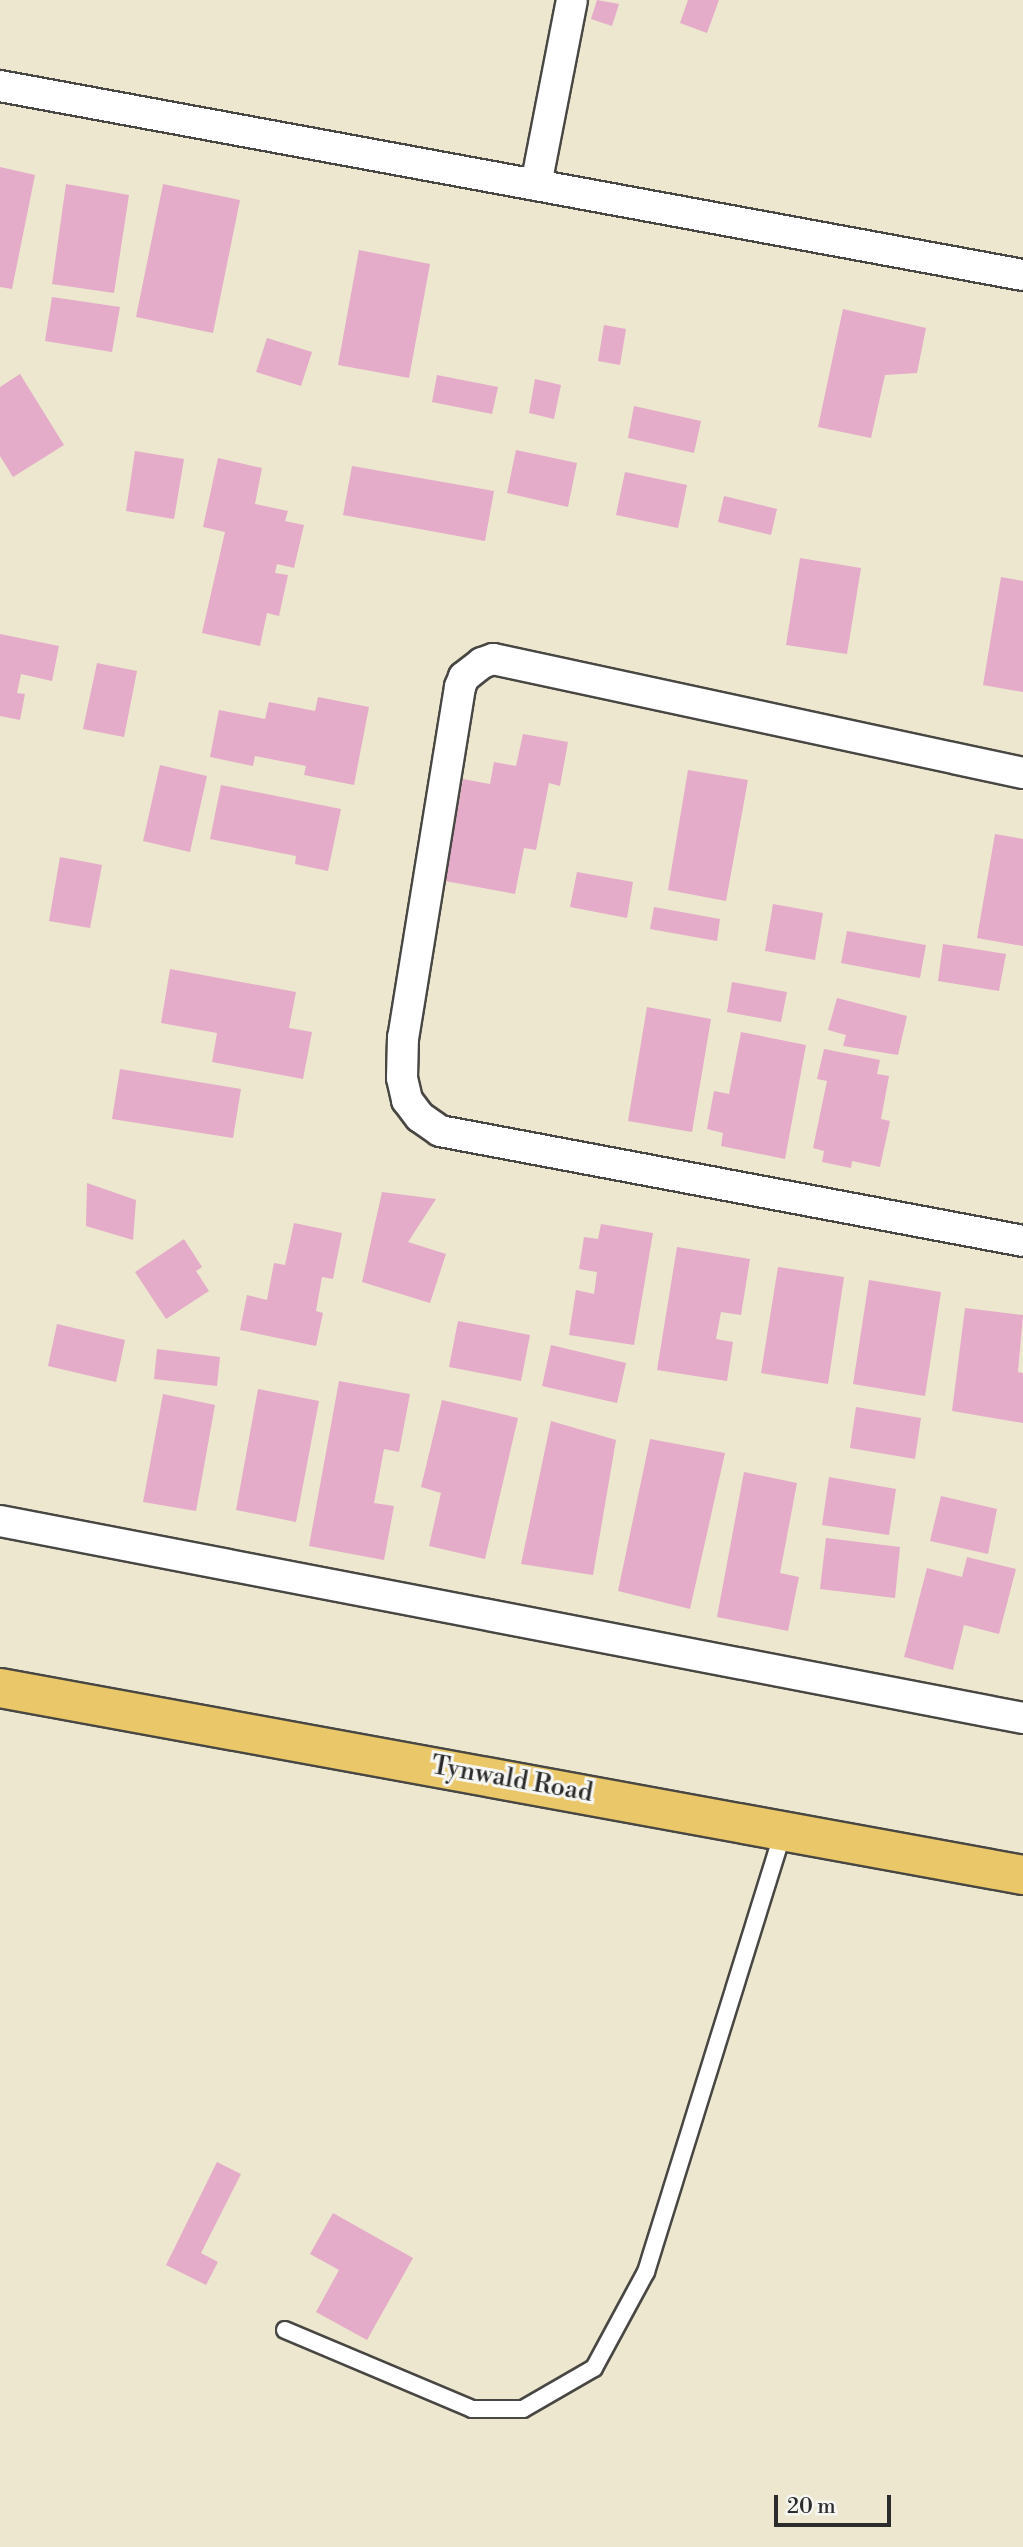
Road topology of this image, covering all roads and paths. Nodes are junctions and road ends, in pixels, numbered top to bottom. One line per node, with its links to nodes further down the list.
1 (572, 0): 3 (street)
2 (0, 86): 3 (street)
3 (536, 185): 4 (street)
4 (1023, 275)
5 (1023, 773): 6 (street)
6 (1023, 1241)
7 (0, 1521): 9 (street)
8 (0, 1688): 10 (main road, Tynwald Road)
9 (1023, 1718)
10 (783, 1829): 11 (main road, Tynwald Road); 12 (lane)
11 (1023, 1875)
12 (285, 2330)

